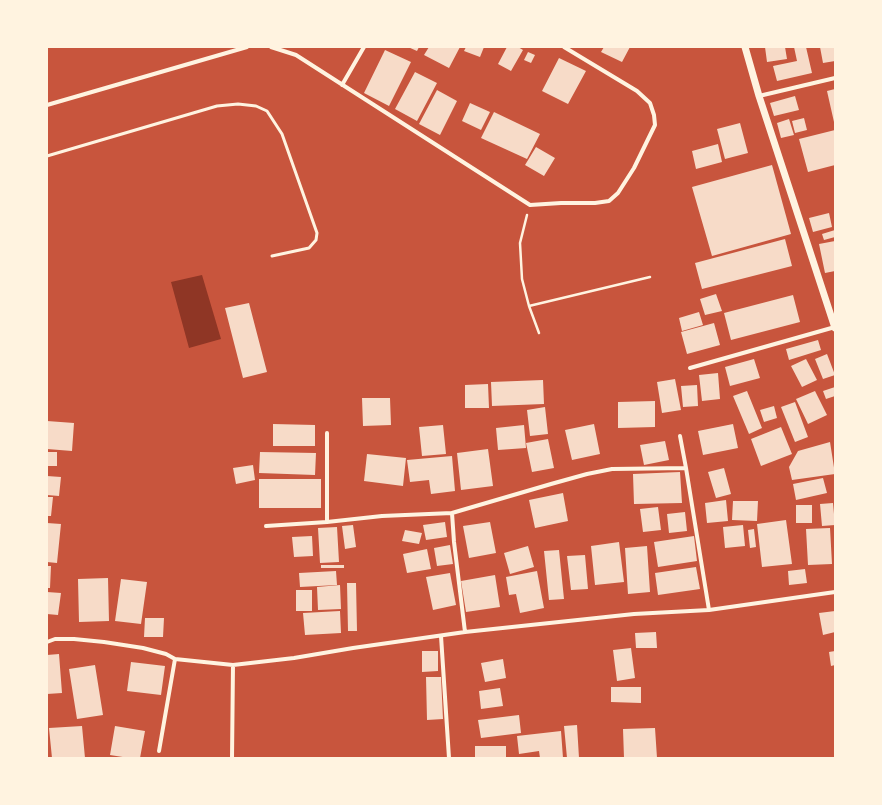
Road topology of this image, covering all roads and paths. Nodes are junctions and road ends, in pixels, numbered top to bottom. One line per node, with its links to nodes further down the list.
1 (247, 47): 9 (street)
2 (272, 47): 7 (street)
3 (364, 47): 7 (street)
4 (564, 47): 11 (street)
5 (745, 47): 8 (street)
6 (835, 78): 8 (street)
7 (342, 85): 11 (street)
8 (759, 96): 15 (street)
9 (47, 106)
10 (47, 156): 12 (lane)
11 (530, 205): 14 (path)
12 (272, 256)
13 (650, 277): 14 (path)
14 (529, 306): 16 (path)
15 (835, 328): 17 (street)
16 (539, 333)
17 (690, 368)
18 (327, 433): 22 (street)
19 (680, 436): 20 (street)
20 (686, 468): 21 (street); 25 (street)
21 (452, 513): 22 (street); 26 (street)
22 (327, 522): 23 (street)
23 (266, 526)
24 (835, 592): 25 (street)
25 (709, 610): 26 (street)
26 (465, 632): 27 (street)
27 (441, 636): 30 (street); 33 (street)
28 (47, 642): 29 (street)
29 (175, 659): 30 (street); 31 (street)
30 (233, 665): 32 (street)
31 (159, 751)
32 (232, 758)
33 (449, 758)

